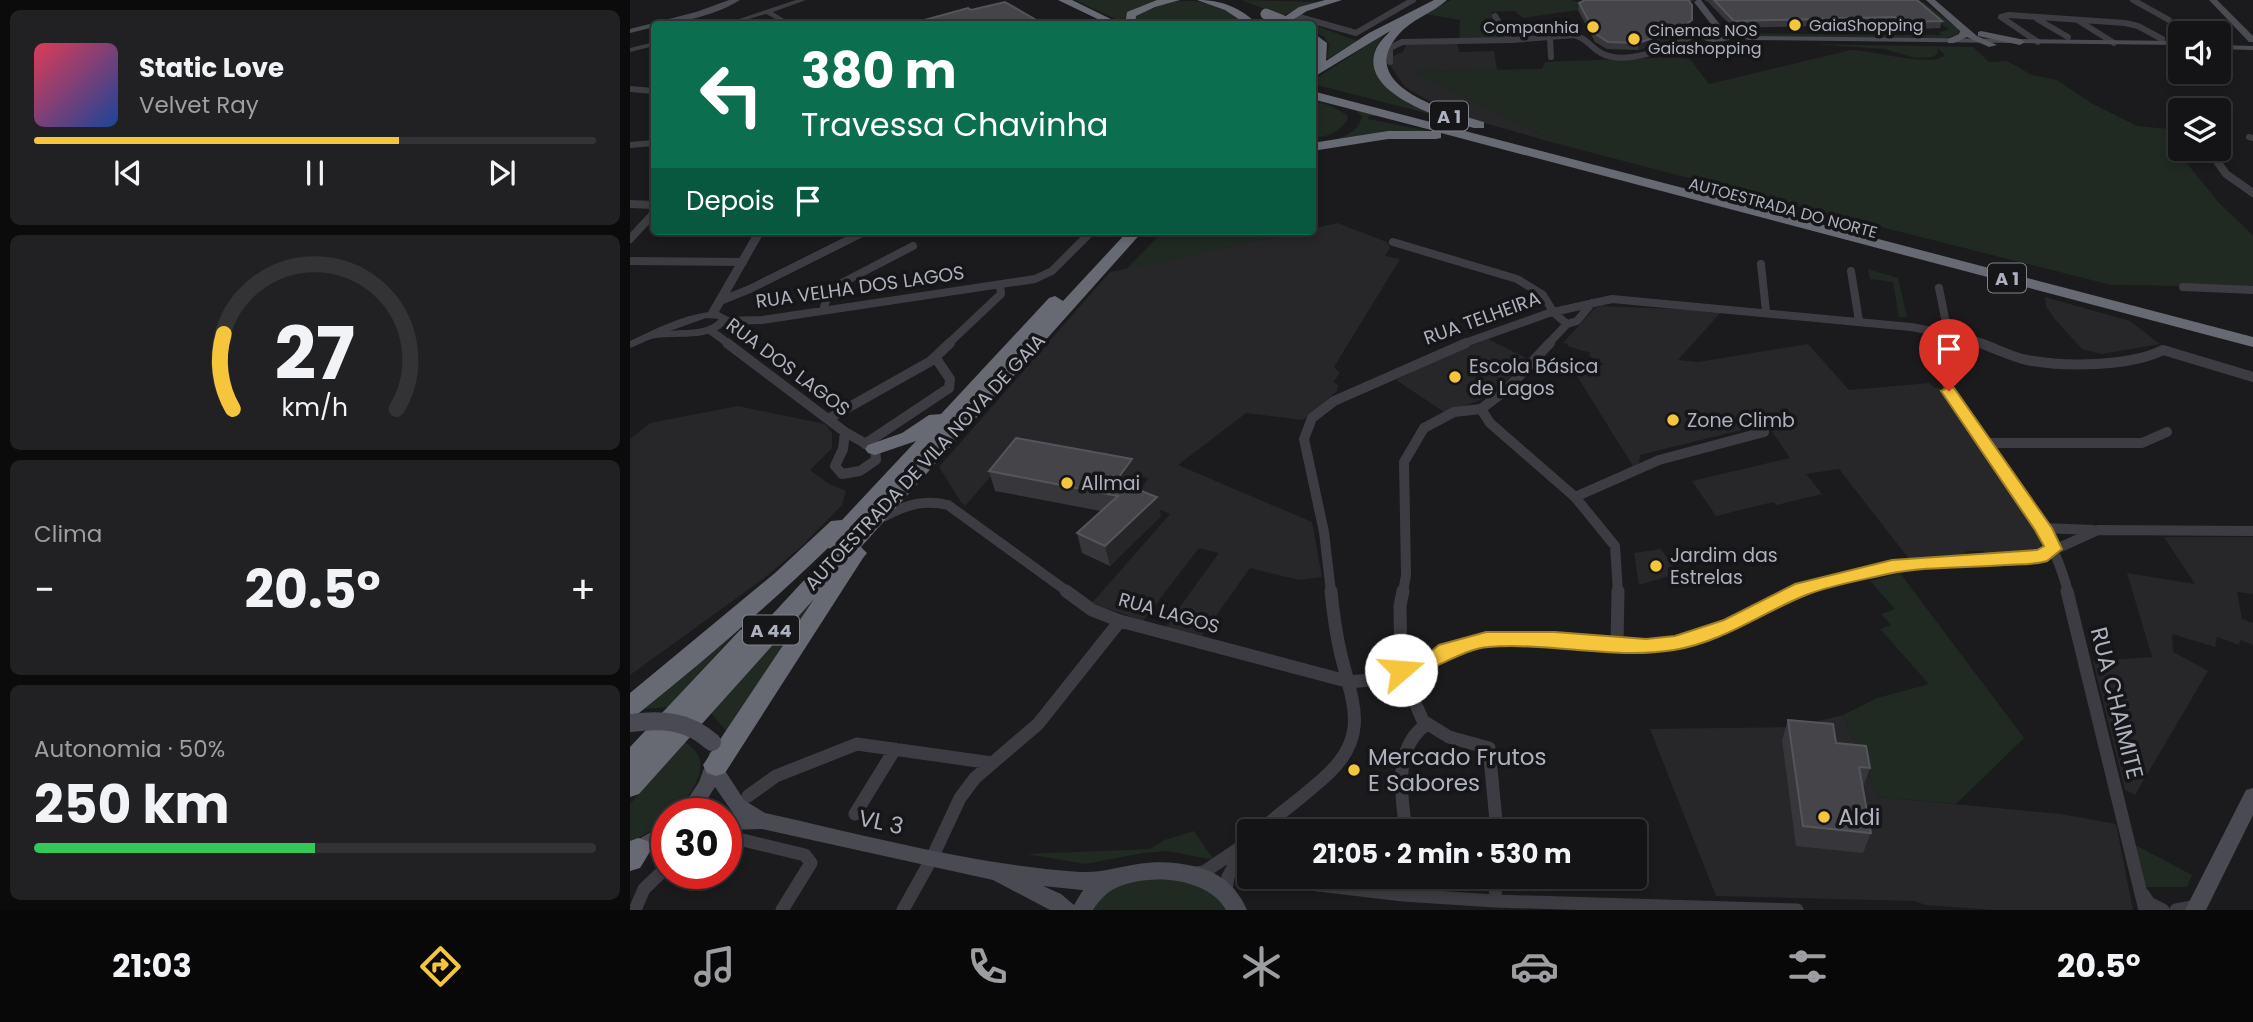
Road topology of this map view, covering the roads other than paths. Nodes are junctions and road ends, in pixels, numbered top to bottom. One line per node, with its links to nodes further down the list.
1 (736, 0): 23 (main road)
2 (804, 0): 16 (street)
3 (1052, 0): 17 (highway)
4 (1063, 0): 28 (highway)
5 (1175, 0): 29 (highway)
6 (1202, 0): 30 (highway)
7 (1337, 0): 31 (highway)
8 (1413, 0): 32 (street)
9 (1443, 0): 15 (highway)
10 (1930, 0): 40 (main road)
11 (1938, 0): 40 (main road)
12 (2133, 0): 22 (street)
13 (2213, 0): 45 (main road)
14 (1250, 7): 20 (highway, bridge)
15 (1426, 8): 57 (highway); 68 (highway, A 1)
16 (768, 12): 24 (street); 25 (street)
17 (1084, 16): 26 (highway); 27 (highway)
18 (1495, 16): 42 (street)
19 (2035, 17): 21 (street); 37 (street); 47 (street)
20 (1294, 20)
21 (2077, 20): 41 (street); 48 (street)
22 (2169, 20)
23 (672, 21)
24 (737, 21)
25 (784, 21)
26 (1091, 21)
27 (1095, 21)
28 (1109, 21)
29 (1130, 21)
30 (1248, 21)
31 (1284, 21)
32 (1316, 25)
33 (651, 26): 35 (main road)
34 (1700, 28): 36 (main road); 36 (main road); 43 (street)
35 (630, 31)
36 (1720, 36): 40 (main road); 43 (street); 44 (main road)
37 (2068, 37)
38 (1316, 38): 56 (highway)
39 (1550, 38): 42 (street); 43 (street); 54 (street)
40 (1978, 38): 44 (main road); 44 (main road); 46 (main road); 51 (main road)
41 (2162, 38)
42 (1510, 40): 55 (street)
43 (1678, 41)
44 (1951, 41)
45 (2252, 41): 49 (main road)
46 (2020, 42): 47 (main road)
47 (2038, 42): 48 (main road)
48 (2114, 43): 52 (main road)
49 (2231, 44)
50 (651, 45): 53 (street)
51 (2168, 45)
52 (2168, 45)
53 (630, 50)
54 (1552, 57)
55 (1390, 62)
56 (1316, 68)
57 (1316, 71)
58 (1316, 88): 68 (highway, AUTOESTRADA DO NORTE / A 1)
59 (630, 89): 60 (street)
60 (651, 91)
61 (1319, 97): 62 (highway); 65 (highway, AUTOESTRADA DO NORTE / A 1)
62 (1316, 140)
63 (651, 143): 64 (street)
64 (631, 145)
65 (1501, 145): 66 (highway); 102 (highway, AUTOESTRADA DO NORTE / A 1)
66 (1316, 146)
67 (2216, 161): 69 (street)
68 (1611, 163): 100 (highway, AUTOESTRADA DO NORTE / A 1)
69 (2253, 192)
70 (630, 204): 71 (street)
71 (651, 205)
72 (651, 216): 78 (street)
73 (758, 235): 82 (street)
74 (858, 235): 89 (street)
75 (1088, 235): 85 (street, RUA VELHA DOS LAGOS)
76 (1121, 235): 104 (highway, AUTOESTRADA DE VILA NOVA DE GAIA / A 44)
77 (1132, 235): 115 (highway, AUTOESTRADA DE VILA NOVA DE GAIA / A 44)
78 (630, 239)
79 (1393, 242): 94 (street)
80 (913, 246): 91 (street)
81 (630, 261): 82 (street)
82 (743, 261): 89 (street)
83 (1761, 264): 92 (street)
84 (1851, 271): 96 (street)
85 (1000, 285): 91 (street, RUA VELHA DOS LAGOS); 105 (street)
86 (2183, 287): 88 (street)
87 (1939, 288): 101 (street, RUA CHAIMITE)
88 (2253, 290)
89 (720, 301): 93 (street)
90 (1592, 303): 92 (street, RUA TELHEIRA); 94 (street, RUA TELHEIRA); 97 (street)
91 (823, 310): 95 (street, RUA VELHA DOS LAGOS)
92 (1766, 312): 96 (street, RUA TELHEIRA)
93 (713, 313): 95 (street); 98 (street)
94 (1554, 313): 97 (street); 125 (street, RUA TELHEIRA)
95 (724, 321): 99 (street)
96 (1859, 321): 101 (street, RUA TELHEIRA)
97 (1567, 324): 108 (street)
98 (690, 325): 99 (street); 103 (street)
99 (710, 330): 109 (street, RUA DOS LAGOS)
100 (2253, 332)
101 (1948, 333): 106 (street, RUA TELHEIRA); 113 (street, RUA CHAIMITE)
102 (2253, 342)
103 (630, 345)
104 (1012, 346): 107 (highway); 131 (highway, AUTOESTRADA DE VILA NOVA DE GAIA / A 44)
105 (935, 357): 109 (street); 114 (street)
106 (2253, 377)
107 (947, 409): 114 (highway); 126 (highway)
108 (1481, 410): 116 (street); 124 (street)
109 (828, 419): 110 (street, RUA DOS LAGOS)
110 (845, 432): 114 (street, RUA DOS LAGOS); 114 (street, RUA DOS LAGOS)
111 (1764, 432): 116 (street)
112 (2166, 432): 113 (street)
113 (1983, 443): 118 (street, RUA CHAIMITE)
114 (870, 447)
115 (914, 477): 117 (highway); 133 (highway, AUTOESTRADA DE VILA NOVA DE GAIA / A 44)
116 (1575, 497): 123 (street)
117 (885, 516): 122 (street, RUA LAGOS); 132 (highway)
118 (2043, 528): 119 (street); 121 (street, RUA CHAIMITE)
119 (2098, 530): 120 (street); 121 (street)
120 (2253, 531)
121 (2054, 549): 123 (street); 153 (street, RUA CHAIMITE)
122 (1120, 621): 125 (street, RUA LAGOS); 130 (street)
123 (1618, 645): 124 (street)
124 (1401, 670): 125 (street); 128 (street)
125 (1350, 682): 138 (street, RUA TELHEIRA)
126 (630, 706)
127 (630, 723): 132 (main road, VL 3, bridge)
128 (1427, 724): 139 (street); 140 (street)
129 (895, 749): 130 (street); 134 (street); 137 (street)
130 (992, 763): 145 (street)
131 (630, 764)
132 (715, 767): 135 (main road); 141 (main road, VL 3)
133 (630, 786)
134 (748, 796)
135 (700, 798)
136 (2251, 805): 156 (main road)
137 (855, 814)
138 (1274, 819)
139 (1404, 819)
140 (1496, 819)
141 (762, 821): 142 (main road, VL 3); 145 (main road, VL 3)
142 (742, 822)
143 (742, 840): 158 (street)
144 (1237, 850): 148 (street)
145 (932, 858): 147 (main road, VL 3); 159 (street)
146 (1237, 860): 155 (street)
147 (990, 871): 149 (main road, VL 3); 160 (main road, VL 3)
148 (1184, 874): 149 (main road, VL 3); 155 (main road, VL 3)
149 (1113, 880): 161 (main road, VL 3)
150 (651, 882): 157 (street)
151 (1352, 889): 154 (street)
152 (1496, 889): 154 (street)
153 (2141, 892): 163 (street, RUA CHAIMITE); 164 (street)
154 (1495, 901): 162 (street)
155 (1238, 904)
156 (2196, 908): 165 (street)
157 (635, 910)
158 (782, 910)
159 (903, 910)
160 (1066, 910)
161 (1082, 910)
162 (1797, 910)
163 (2145, 910)
164 (2163, 910)
165 (2176, 910)

